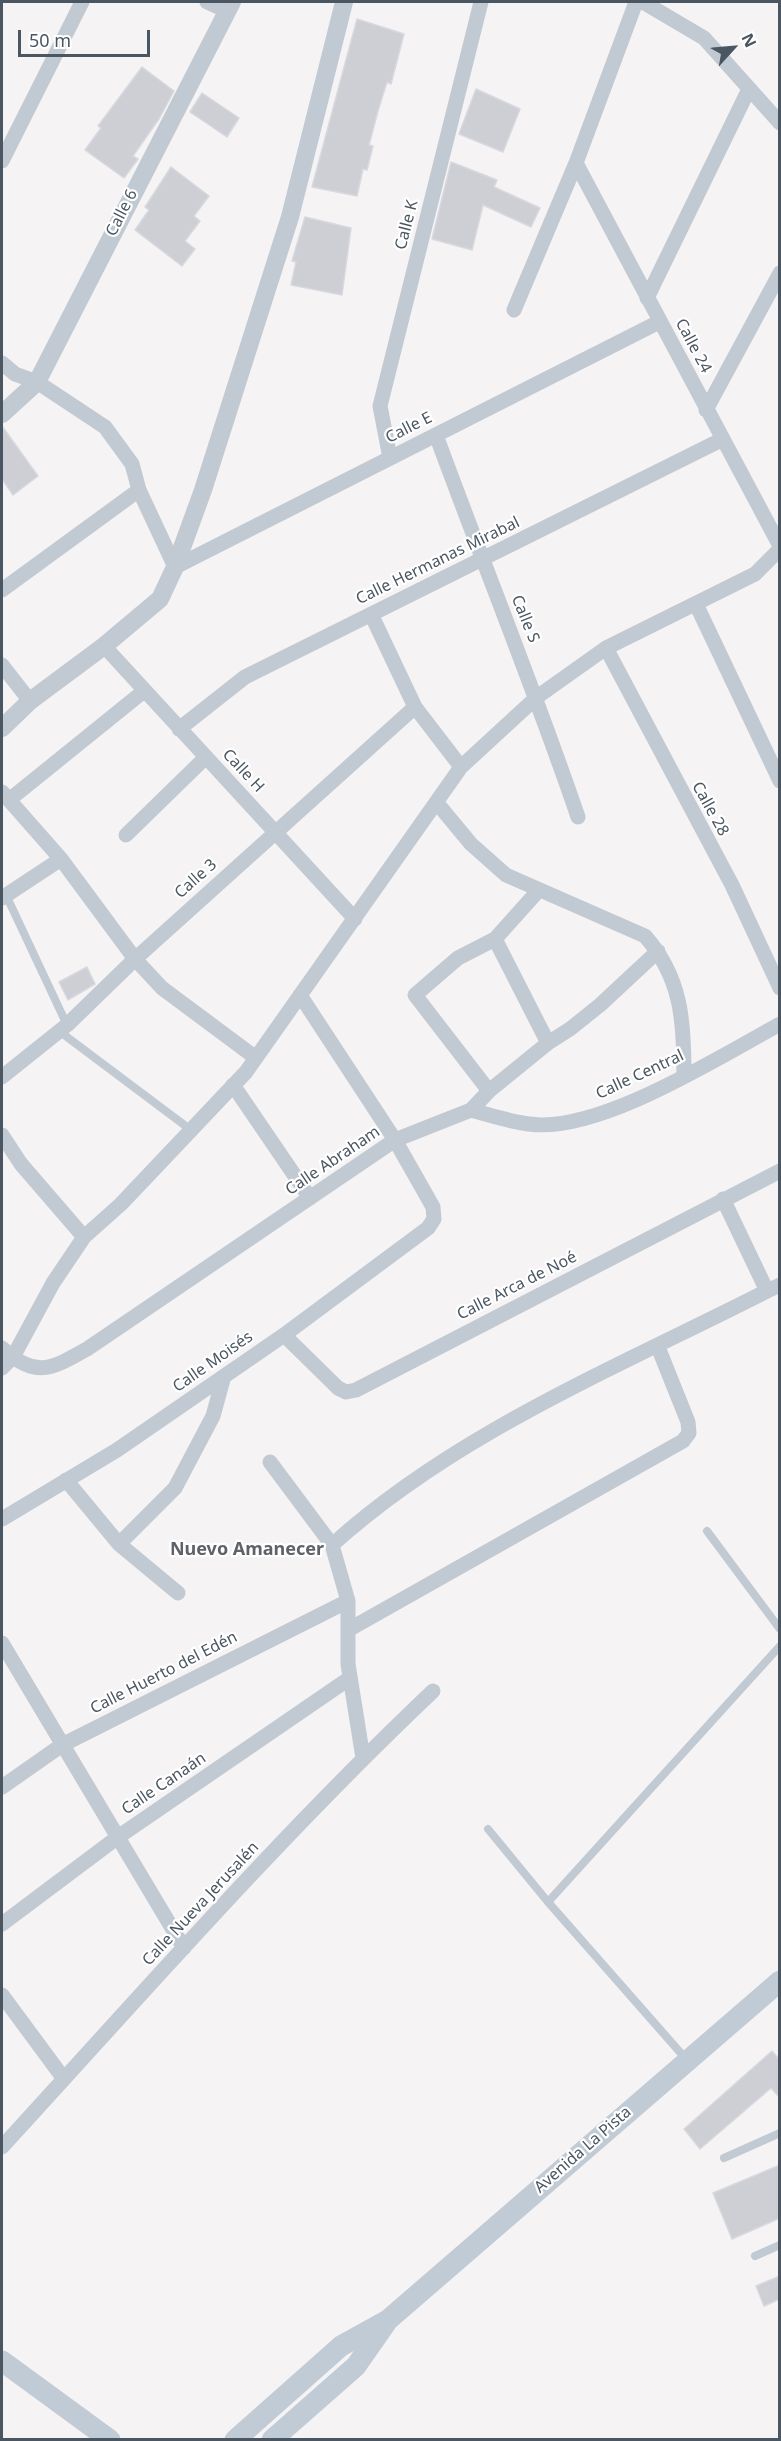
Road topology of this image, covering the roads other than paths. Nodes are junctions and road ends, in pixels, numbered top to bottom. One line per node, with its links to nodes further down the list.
1 (82, 2): 10 (street)
2 (207, 2): 7 (street)
3 (344, 2): 26 (street)
4 (481, 2): 22 (street, Calle K)
5 (636, 2): 11 (street)
6 (643, 2): 8 (street)
7 (229, 6): 17 (street, Calle 6)
8 (749, 89): 9 (street); 13 (street)
9 (780, 123)
10 (2, 161)
11 (576, 163): 13 (street, Calle 24); 14 (street)
12 (780, 273): 18 (street)
13 (646, 298): 15 (street, Calle 24)
14 (514, 310)
15 (660, 322): 18 (street, Calle 24); 20 (street, Calle E)
16 (2, 363): 17 (street)
17 (37, 382): 19 (street, Calle 6); 23 (street)
18 (706, 410): 21 (street, Calle 24)
19 (2, 414)
20 (436, 435): 22 (street, Calle E); 25 (street, Calle S)
21 (722, 440): 24 (street, Calle 24); 25 (street, Calle Hermanas Mirabal)
22 (390, 458): 26 (street, Calle E)
23 (139, 490): 26 (street); 27 (street)
24 (780, 548): 28 (street)
25 (482, 559): 29 (street, Calle Hermanas Mirabal); 34 (street, Calle S)
26 (175, 567): 30 (street)
27 (2, 590)
28 (696, 603): 31 (street); 41 (street)
29 (371, 614): 36 (street); 38 (street, Calle Hermanas Mirabal)
30 (104, 646): 33 (street, Calle H); 35 (street)
31 (606, 648): 34 (street); 54 (street, Calle 28)
32 (2, 665): 35 (street)
33 (144, 690): 38 (street, Calle H); 42 (street)
34 (537, 697): 40 (street); 44 (street, Calle S)
35 (30, 701): 37 (street)
36 (415, 707): 40 (street); 45 (street, Calle 3)
37 (2, 728)
38 (179, 729): 39 (street, Calle H)
39 (206, 757): 45 (street, Calle H); 46 (street)
40 (461, 767): 43 (street)
41 (780, 781)
42 (5, 796): 47 (street)
43 (437, 803): 48 (street); 50 (street)
44 (578, 817)
45 (275, 832): 50 (street, Calle H); 53 (street, Calle 3)
46 (126, 834)
47 (61, 859): 49 (street); 53 (street)
48 (538, 891): 51 (street); 52 (street)
49 (4, 896): 57 (lane)
50 (355, 919): 55 (street)
51 (495, 939): 58 (street); 63 (street)
52 (658, 951): 58 (street, Calle Abraham); 60 (street)
53 (135, 959): 57 (street, Calle 3); 59 (street)
54 (780, 988)
55 (300, 996): 59 (street); 67 (street)
56 (780, 1024): 60 (street, Calle Central)
57 (63, 1028): 61 (street, Calle 3); 65 (lane)
58 (548, 1043): 63 (street, Calle Abraham)
59 (256, 1058): 62 (street)
60 (684, 1075): 64 (street, Calle Central)
61 (2, 1077)
62 (233, 1085): 65 (street); 69 (street)
63 (489, 1090): 64 (street, Calle Abraham)
64 (471, 1110): 67 (street, Calle Abraham)
65 (191, 1130): 71 (street)
66 (2, 1135): 71 (street)
67 (395, 1140): 69 (street, Calle Abraham); 73 (street, Calle Moisés)
68 (780, 1171): 70 (street, Calle Arca de Noé)
69 (310, 1198): 75 (street, Calle Abraham)
70 (723, 1199): 72 (street); 73 (street, Calle Arca de Noé)
71 (84, 1237): 75 (street)
72 (773, 1288): 74 (street)
73 (284, 1335): 76 (street, Calle Moisés)
74 (658, 1347): 82 (street); 86 (street)
75 (5, 1358)
76 (224, 1376): 78 (street, Calle Moisés); 81 (street)
77 (270, 1462): 82 (street)
78 (66, 1480): 79 (street, Calle Moisés); 81 (street)
79 (2, 1519)
80 (707, 1531): 85 (lane)
81 (119, 1544): 83 (street)
82 (332, 1545): 84 (street)
83 (178, 1593)
84 (348, 1601): 86 (street); 91 (street, Calle Huerto del Edén)
85 (780, 1629)
86 (348, 1630): 89 (street)
87 (2, 1643): 91 (street)
88 (780, 1646): 96 (lane)
89 (350, 1678): 92 (street); 95 (street, Calle Canaán)
90 (433, 1691): 92 (street, Calle Nueva Jerusalén)
91 (62, 1744): 93 (street, Calle Huerto del Edén); 95 (street)
92 (363, 1758): 98 (street, Calle Nueva Jerusalén)
93 (2, 1787)
94 (488, 1829): 96 (lane)
95 (118, 1837): 97 (street, Calle Canaán); 98 (street)
96 (548, 1902): 101 (lane)
97 (2, 1924)
98 (184, 1948): 102 (street, Calle Nueva Jerusalén)
99 (779, 1983): 101 (main road, Avenida La Pista)
100 (2, 1995): 102 (street)
101 (686, 2059): 108 (main road, Avenida La Pista)
102 (64, 2079): 104 (street, Calle Nueva Jerusalén)
103 (780, 2133): 105 (lane)
104 (2, 2147)
105 (724, 2158)
106 (780, 2245): 107 (lane)
107 (755, 2256)
108 (388, 2320): 111 (main road, Avenida La Pista); 112 (main road, Avenida La Pista)
109 (2, 2361): 110 (main road)
110 (110, 2439)
111 (235, 2439)
112 (272, 2439)

